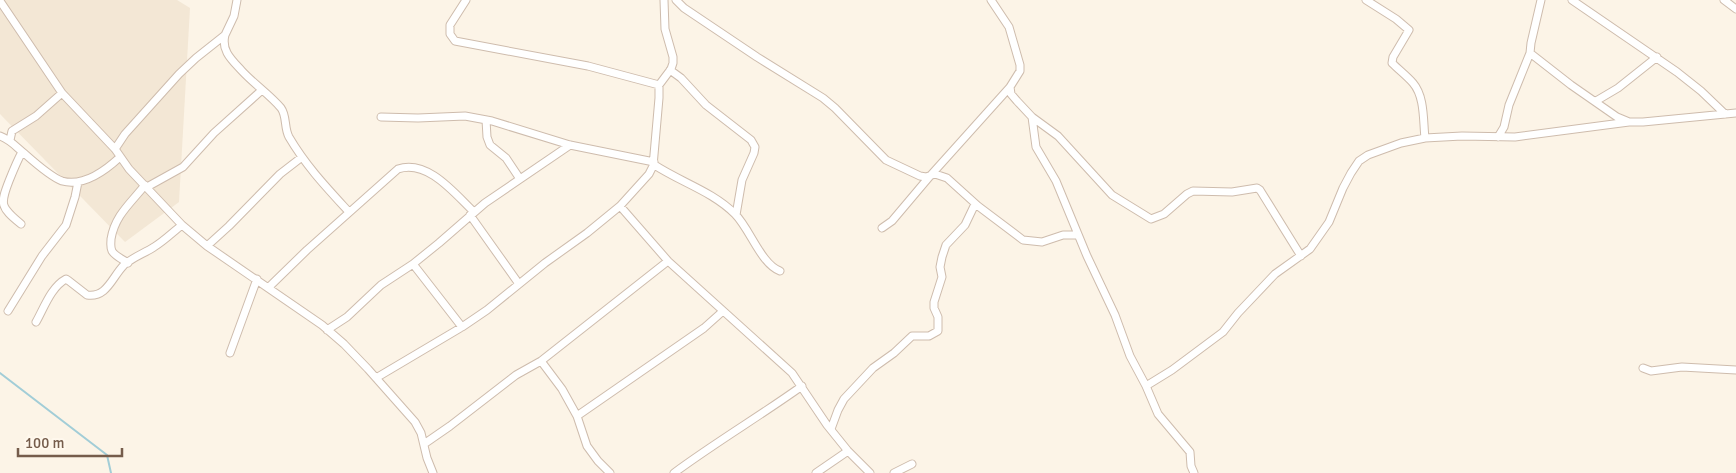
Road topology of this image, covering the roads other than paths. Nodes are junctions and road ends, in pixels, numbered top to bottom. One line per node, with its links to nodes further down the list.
1 (466, 0): 16 (street)
2 (664, 0): 15 (street)
3 (676, 0): 37 (street)
4 (991, 0): 17 (street)
5 (1366, 0): 29 (street)
6 (1541, 0): 13 (street)
7 (1572, 0): 14 (street)
8 (1724, 0): 11 (street)
9 (0, 1): 19 (street)
10 (236, 1): 12 (street)
11 (1736, 9)
12 (225, 35): 18 (street); 32 (street)
13 (1530, 53): 20 (street); 28 (street)
14 (1657, 57): 20 (street); 22 (street)
15 (670, 70): 16 (street); 45 (street)
16 (659, 85): 36 (street)
17 (1010, 87): 23 (street); 37 (street)
18 (262, 90): 35 (street); 40 (street)
19 (62, 93): 30 (street); 32 (street)
20 (1596, 102): 26 (street)
21 (1736, 113): 22 (street)
22 (1725, 114): 26 (street)
23 (1032, 116): 49 (street); 51 (street)
24 (382, 117): 25 (street)
25 (486, 120): 31 (street); 38 (street)
26 (1629, 122): 28 (street)
27 (0, 136): 30 (street)
28 (1498, 136): 29 (street)
29 (1425, 138): 51 (street)
30 (10, 140): 33 (street)
31 (570, 145): 36 (street); 38 (street)
32 (114, 150): 34 (street)
33 (22, 152): 39 (street); 46 (street)
34 (120, 157): 39 (street); 40 (street)
35 (302, 157): 43 (street); 50 (street)
36 (654, 163): 42 (street); 45 (street)
37 (930, 176): 41 (street); 48 (street)
38 (520, 179): 44 (street)
39 (78, 182): 59 (street)
40 (146, 186): 47 (street); 53 (street)
41 (975, 204): 49 (street); 72 (street)
42 (620, 206): 52 (street); 57 (street)
43 (349, 212): 44 (street); 58 (street)
44 (472, 213): 54 (street); 57 (street)
45 (736, 215): 55 (street)
46 (21, 224)
47 (182, 225): 50 (street); 53 (street)
48 (882, 228)
49 (1078, 235): 70 (street)
50 (207, 246): 56 (street)
51 (1301, 256): 70 (street)
52 (668, 261): 60 (street); 65 (street)
53 (128, 263): 61 (street)
54 (413, 264): 62 (street); 63 (street)
55 (780, 271)
56 (257, 279): 58 (street); 64 (street)
57 (519, 284): 62 (street)
58 (269, 288): 63 (street)
59 (8, 311)
60 (723, 311): 69 (street); 71 (street)
61 (36, 322)
62 (462, 327): 68 (street)
63 (327, 330): 68 (street)
64 (230, 353)
65 (541, 361): 71 (street); 73 (street)
66 (1643, 368): 67 (street)
67 (1736, 370)
68 (376, 378): 73 (street)
69 (802, 386): 72 (street); 78 (street)
70 (1146, 386): 82 (street)
71 (577, 416): 77 (street)
72 (830, 429): 74 (street)
73 (424, 444): 76 (street)
74 (848, 451): 79 (street); 80 (street)
75 (912, 464): 81 (street)
76 (433, 473)
77 (610, 473)
78 (674, 473)
79 (816, 473)
80 (870, 473)
81 (894, 473)
82 (1194, 473)

